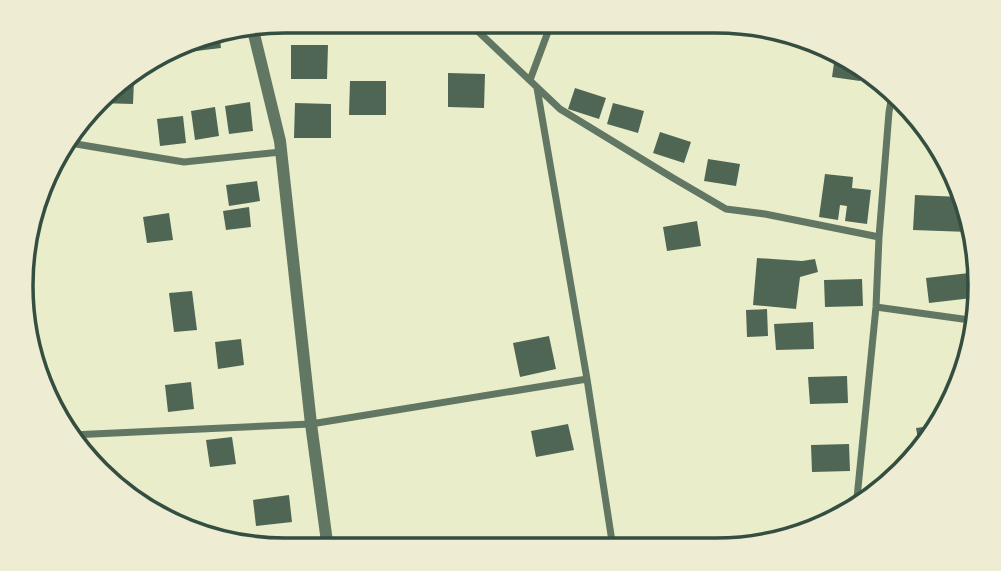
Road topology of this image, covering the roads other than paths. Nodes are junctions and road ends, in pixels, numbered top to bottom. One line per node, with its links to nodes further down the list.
1 (480, 33): 4 (street)
2 (547, 34): 4 (street)
3 (254, 35): 8 (street)
4 (530, 80): 5 (street)
5 (537, 87): 9 (street); 12 (street)
6 (890, 104): 9 (street)
7 (77, 144): 8 (street)
8 (281, 152): 13 (street)
9 (879, 237): 10 (street)
10 (876, 307): 11 (street); 15 (street)
11 (966, 319)
12 (587, 379): 13 (street); 17 (street)
13 (311, 424): 14 (street); 16 (street)
14 (82, 435)
15 (857, 494)
16 (326, 537)
17 (611, 538)

